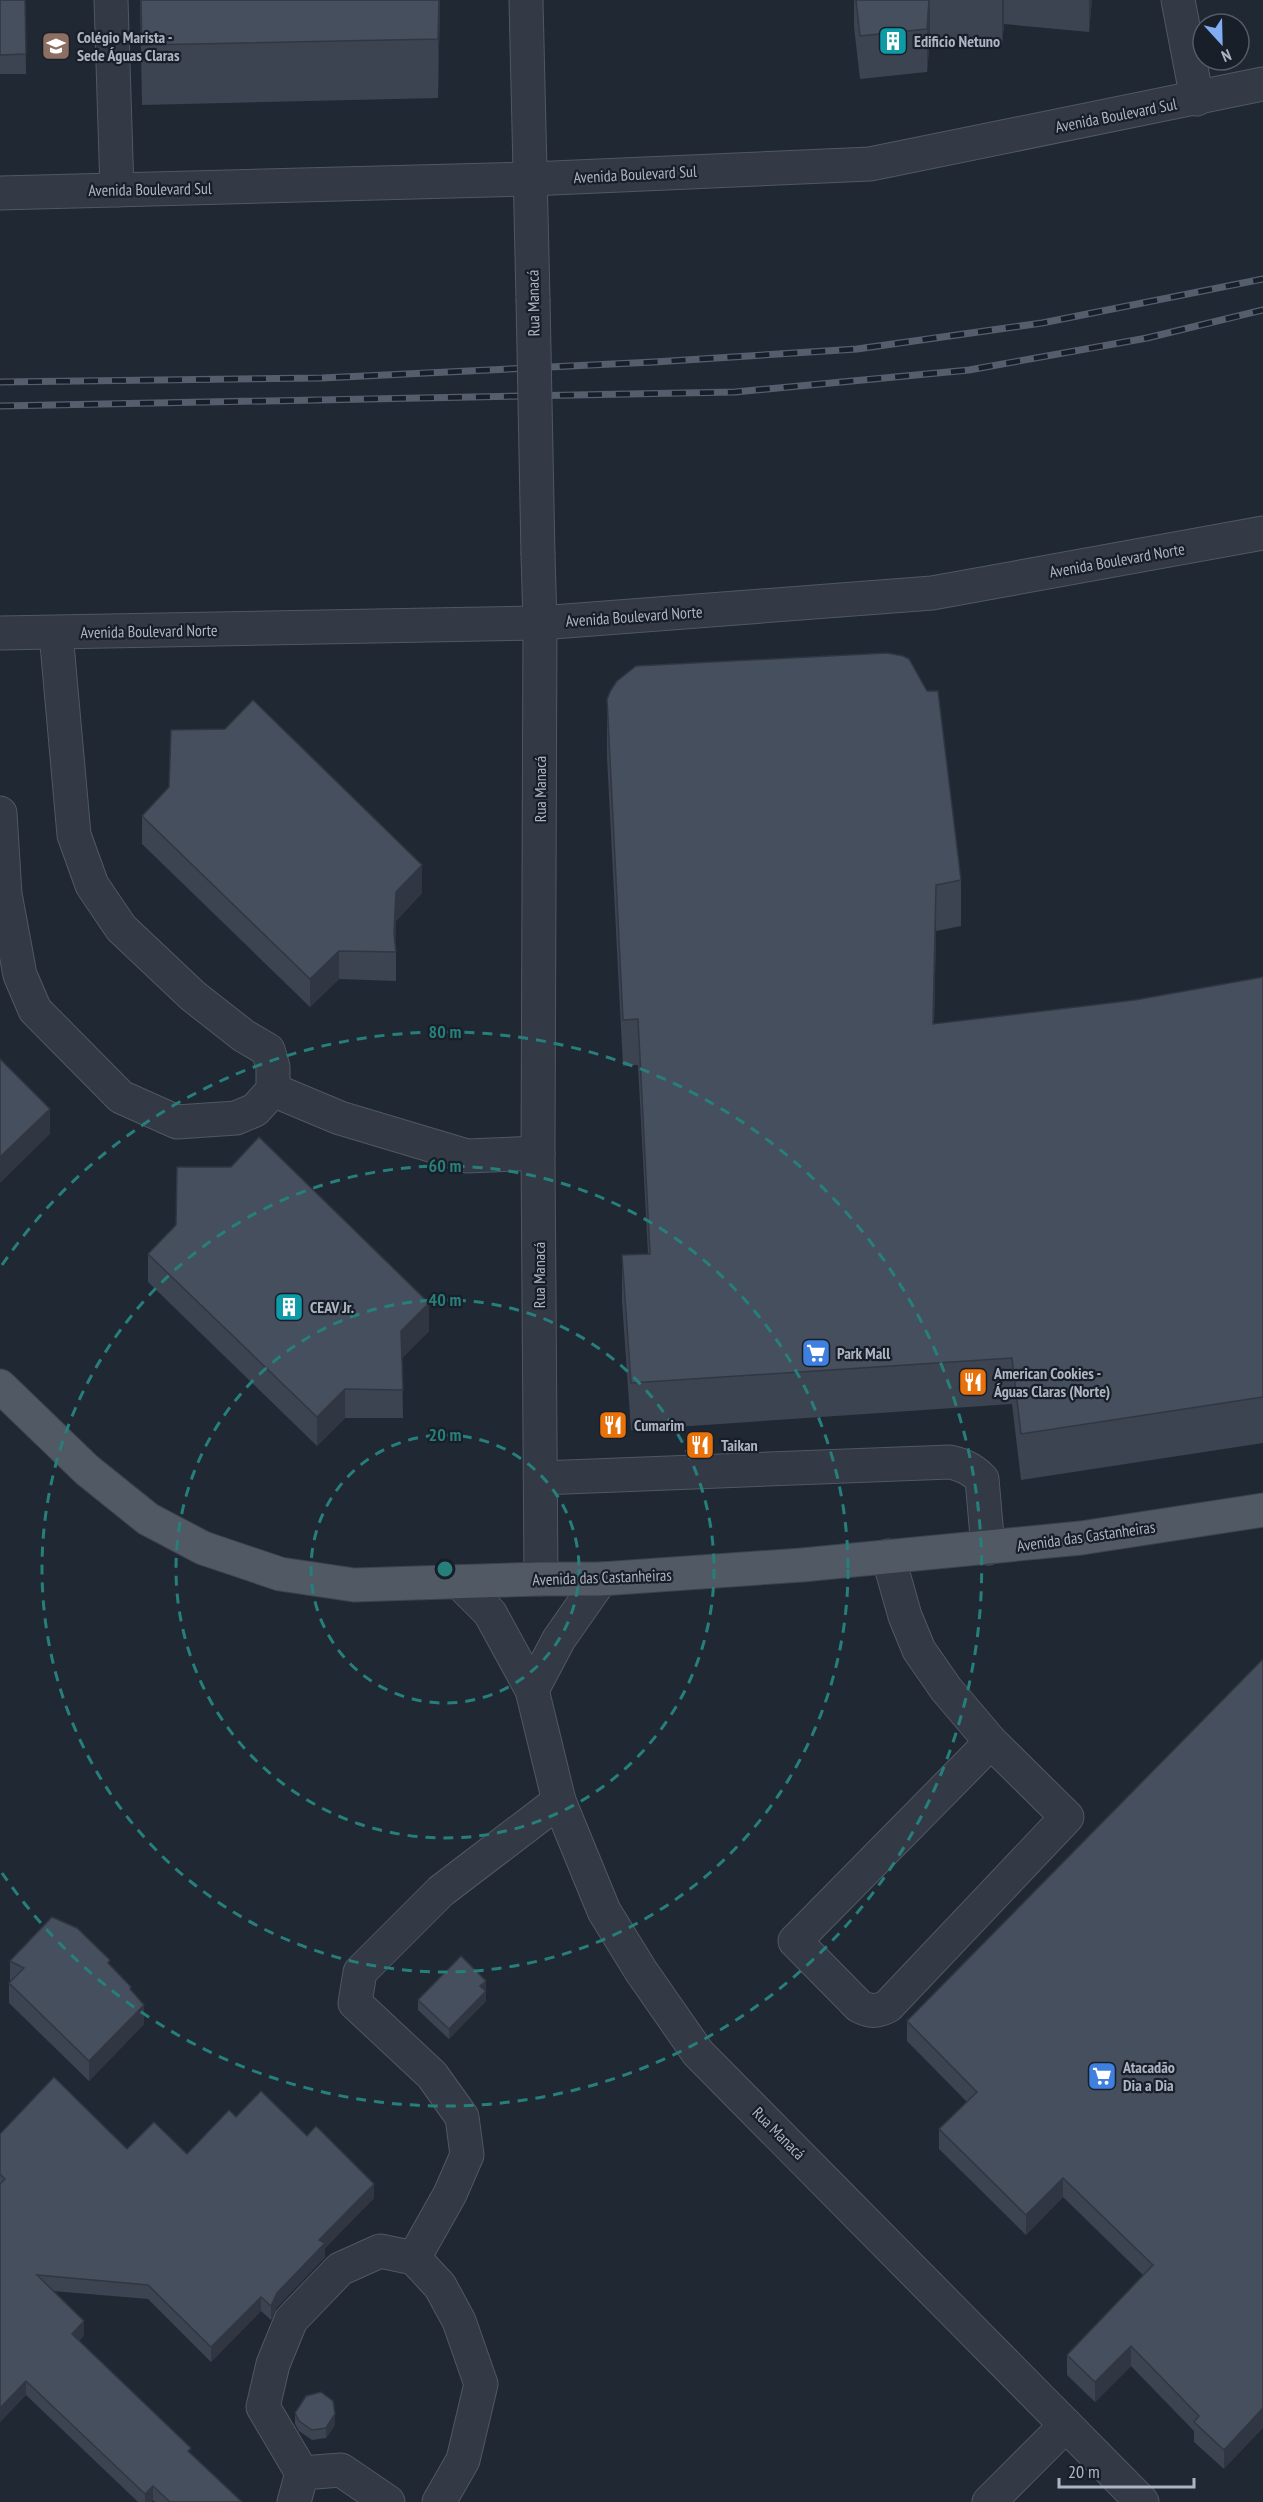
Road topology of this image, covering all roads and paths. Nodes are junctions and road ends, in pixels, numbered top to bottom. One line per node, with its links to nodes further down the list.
1 (111, 0): 7 (street)
2 (526, 0): 6 (street, Rua Manacá)
3 (1178, 0): 5 (street)
4 (1263, 84): 5 (street, Avenida Boulevard Sul)
5 (1197, 99): 6 (street, Avenida Boulevard Sul)
6 (530, 179): 7 (street, Avenida Boulevard Sul); 10 (street, Rua Manacá, bridge)
7 (117, 190): 8 (street, Avenida Boulevard Sul)
8 (0, 193)
9 (1263, 533): 10 (street, Avenida Boulevard Norte)
10 (540, 623): 12 (street, Avenida Boulevard Norte); 15 (street, Rua Manacá)
11 (0, 633): 12 (street, Avenida Boulevard Norte)
12 (57, 633): 14 (street)
13 (0, 813): 14 (street)
14 (273, 1090): 15 (street)
15 (538, 1153): 17 (street, Rua Manacá)
16 (0, 1386): 23 (main road, Avenida das Castanheiras)
17 (541, 1478): 19 (street); 21 (street, Rua Manacá)
18 (1263, 1510): 19 (main road, Avenida das Castanheiras)
19 (988, 1548): 20 (main road, Avenida das Castanheiras)
20 (888, 1556): 22 (main road, Avenida das Castanheiras); 25 (street)
21 (541, 1579): 22 (main road, Avenida das Castanheiras); 23 (main road, Avenida das Castanheiras)
22 (601, 1579): 24 (street)
23 (459, 1582): 24 (street, Rua Manacá)
24 (532, 1690): 26 (street, Rua Manacá)
25 (992, 1742): 25 (street)
26 (559, 1801): 27 (street); 28 (street, Rua Manacá)
27 (414, 2258): 29 (street); 31 (street)
28 (1066, 2425): 32 (street); 33 (street, Rua Manacá)
29 (298, 2488): 30 (street)
30 (388, 2502)
31 (439, 2502)
32 (989, 2502)
33 (1142, 2502)

